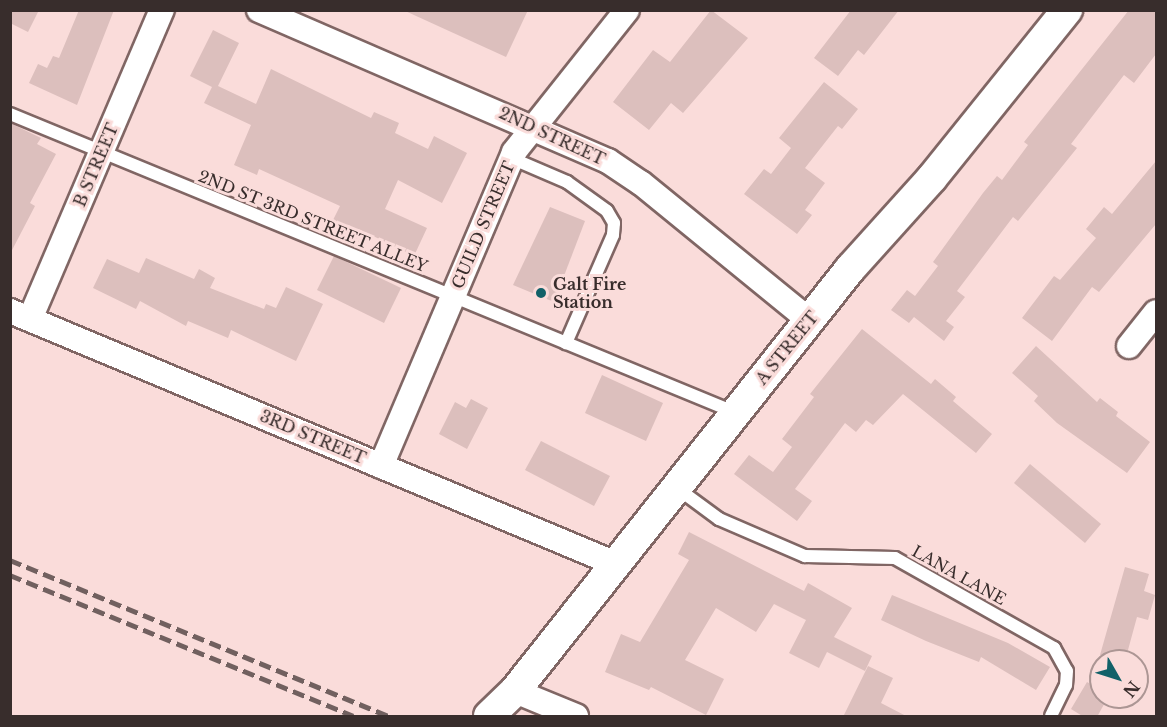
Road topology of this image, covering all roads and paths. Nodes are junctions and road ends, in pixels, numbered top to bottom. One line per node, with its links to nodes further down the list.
1 (162, 10): 7 (street, B STREET)
2 (259, 10): 6 (street, 2ND STREET)
3 (627, 10): 6 (street, GUILD STREET)
4 (1067, 10): 12 (street, A STREET)
5 (10, 114): 7 (lane, 2ND ST 3RD STREET ALLEY)
6 (534, 126): 8 (street, GUILD STREET); 12 (street, 2ND STREET)
7 (101, 152): 9 (lane, 2ND ST 3RD STREET ALLEY); 11 (street, B STREET)
8 (511, 159): 9 (street, GUILD STREET); 13 (lane)
9 (453, 297): 13 (lane, 2ND ST 3RD STREET ALLEY); 16 (street, GUILD STREET)
10 (1156, 312): 14 (street)
11 (20, 315): 16 (street, 3RD STREET)
12 (809, 320): 15 (street, A STREET)
13 (566, 343): 15 (lane, 2ND ST 3RD STREET ALLEY)
14 (1129, 346)
15 (735, 413): 17 (street, A STREET)
16 (381, 466): 18 (street, 3RD STREET)
17 (676, 487): 18 (street, A STREET); 22 (lane, LANA LANE)
18 (616, 564): 19 (street, A STREET)
19 (514, 704): 20 (street, A STREET); 21 (street)
20 (489, 717)
21 (576, 717)
22 (1051, 717)

